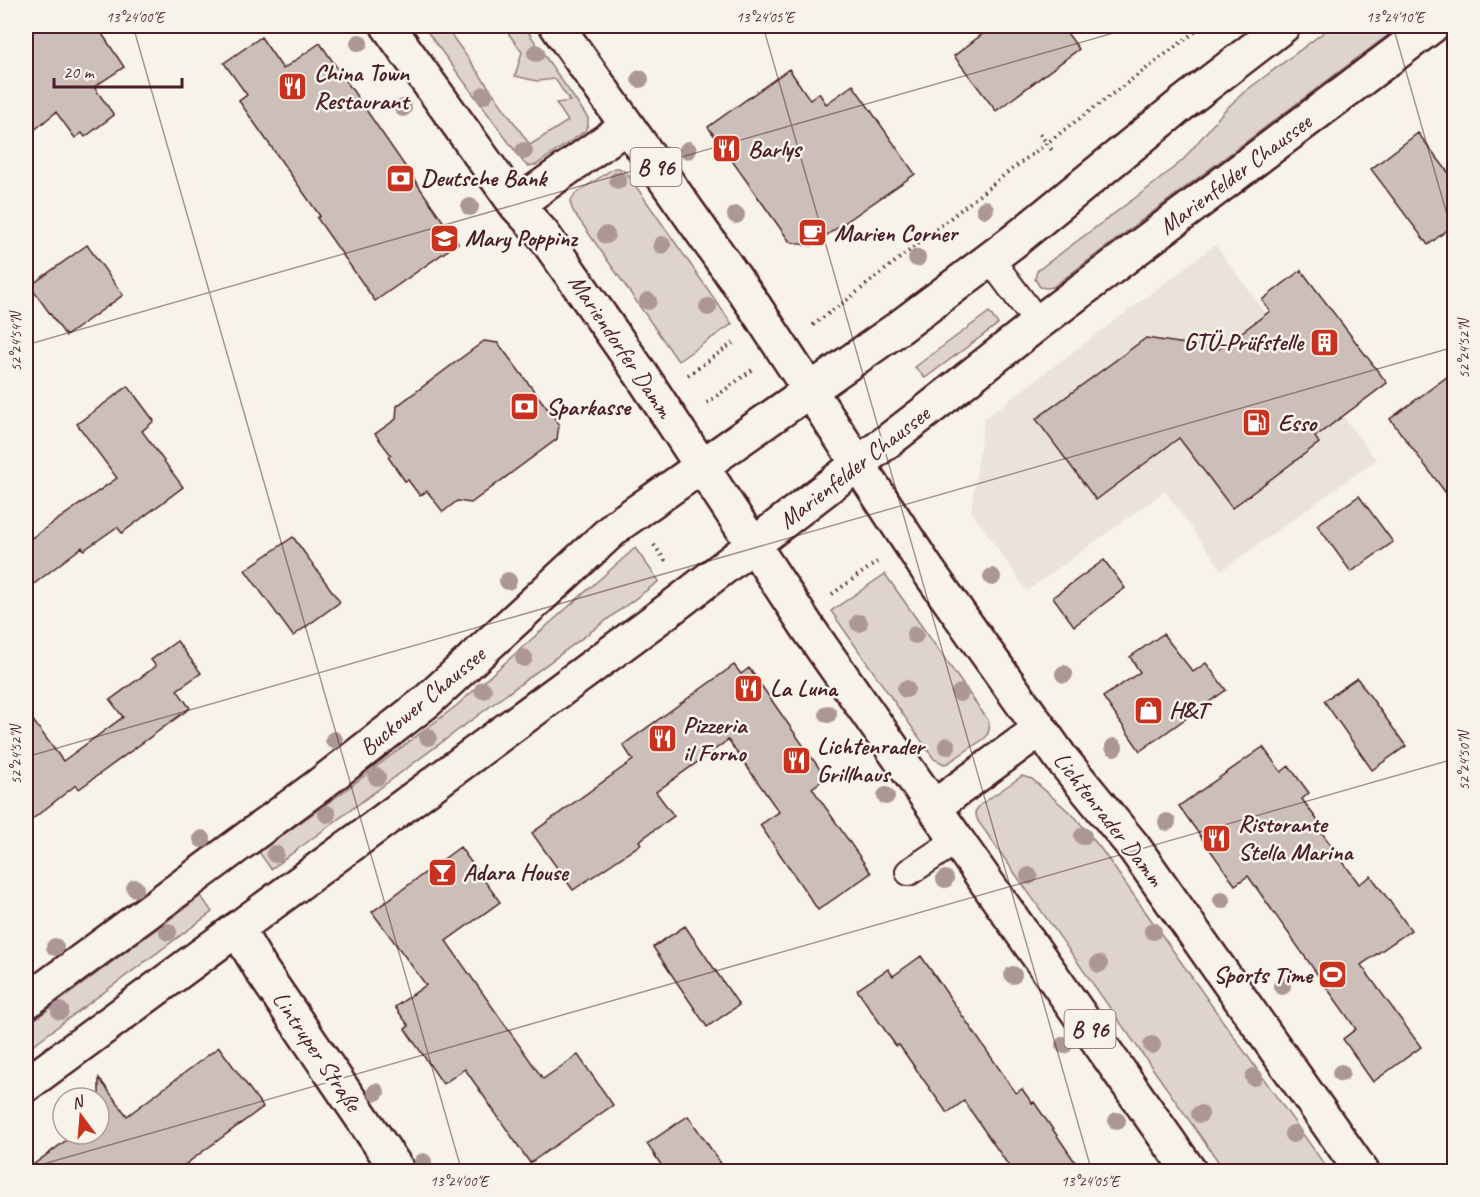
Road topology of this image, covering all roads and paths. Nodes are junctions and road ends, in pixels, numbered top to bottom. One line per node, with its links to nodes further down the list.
1 (388, 26): 10 (main road, Mariendorfer Damm / B 96)
2 (557, 26): 6 (main road, B 96)
3 (1203, 26): 8 (path)
4 (1283, 26): 11 (main road)
5 (1432, 26): 12 (main road, Marienfelder Chaussee)
6 (627, 126): 10 (main road); 14 (main road, B 96)
7 (1040, 134): 8 (path)
8 (1047, 143): 9 (path); 14 (path)
9 (1054, 153)
10 (516, 205): 19 (main road, Mariendorfer Damm / B 96)
11 (990, 259): 12 (lane); 16 (main road)
12 (1038, 323): 18 (main road, Marienfelder Chaussee)
13 (738, 339): 15 (path)
14 (782, 347): 16 (main road, B 96); 17 (path)
15 (687, 375)
16 (809, 391): 18 (main road, B 96); 19 (main road, Buckower Chaussee)
17 (707, 404)
18 (858, 464): 21 (main road, Marienfelder Chaussee); 25 (main road, Lichtenrader Damm / B 96)
19 (702, 466): 21 (main road, B 96); 30 (main road, Buckower Chaussee)
20 (649, 538): 23 (path)
21 (754, 545): 26 (main road, B 96); 29 (main road)
22 (877, 562): 24 (path)
23 (671, 569)
24 (824, 599)
25 (1040, 729): 26 (main road); 34 (main road, Lichtenrader Damm / B 96)
26 (934, 807): 27 (main road, B 96)
27 (957, 840): 28 (lane); 33 (main road, B 96)
28 (909, 872)
29 (237, 929): 31 (main road); 32 (main road, Lintruper Straße)
30 (26, 1002)
31 (26, 1084)
32 (399, 1172)
33 (1190, 1172)
34 (1362, 1172)

